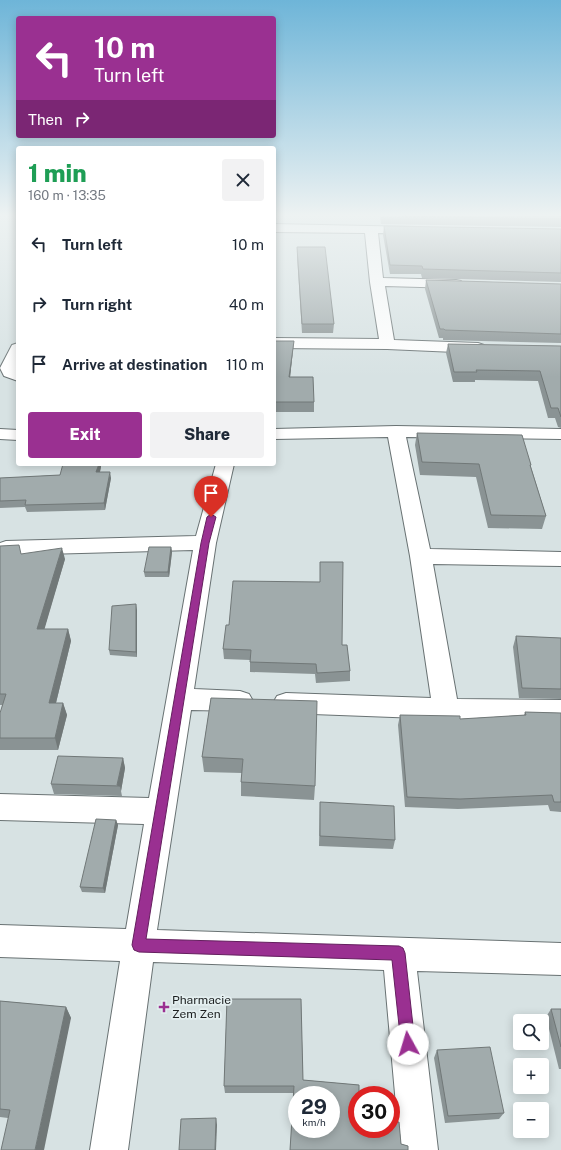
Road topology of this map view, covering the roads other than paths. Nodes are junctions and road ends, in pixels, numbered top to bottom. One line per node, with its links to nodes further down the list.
1 (376, 270): 2 (street)
2 (377, 282): 3 (street); 5 (street)
3 (469, 284)
4 (276, 342): 5 (street)
5 (387, 344): 6 (street)
6 (494, 348)
7 (16, 352): 8 (street)
8 (16, 375)
9 (396, 431): 11 (street); 12 (street); 17 (street)
10 (0, 434): 13 (street)
11 (276, 434)
12 (561, 434)
13 (16, 435)
14 (224, 466): 15 (street)
15 (205, 543): 16 (street); 19 (street)
16 (0, 550)
17 (421, 556): 18 (street); 20 (street)
18 (561, 559)
19 (180, 699): 20 (street); 23 (street)
20 (446, 709): 21 (street)
21 (561, 711)
22 (0, 807): 23 (street)
23 (161, 811): 25 (street)
24 (0, 941): 25 (street)
25 (139, 945): 26 (street); 28 (street)
26 (399, 953): 27 (street); 29 (street)
27 (561, 959)
28 (109, 1150)
29 (419, 1150)

